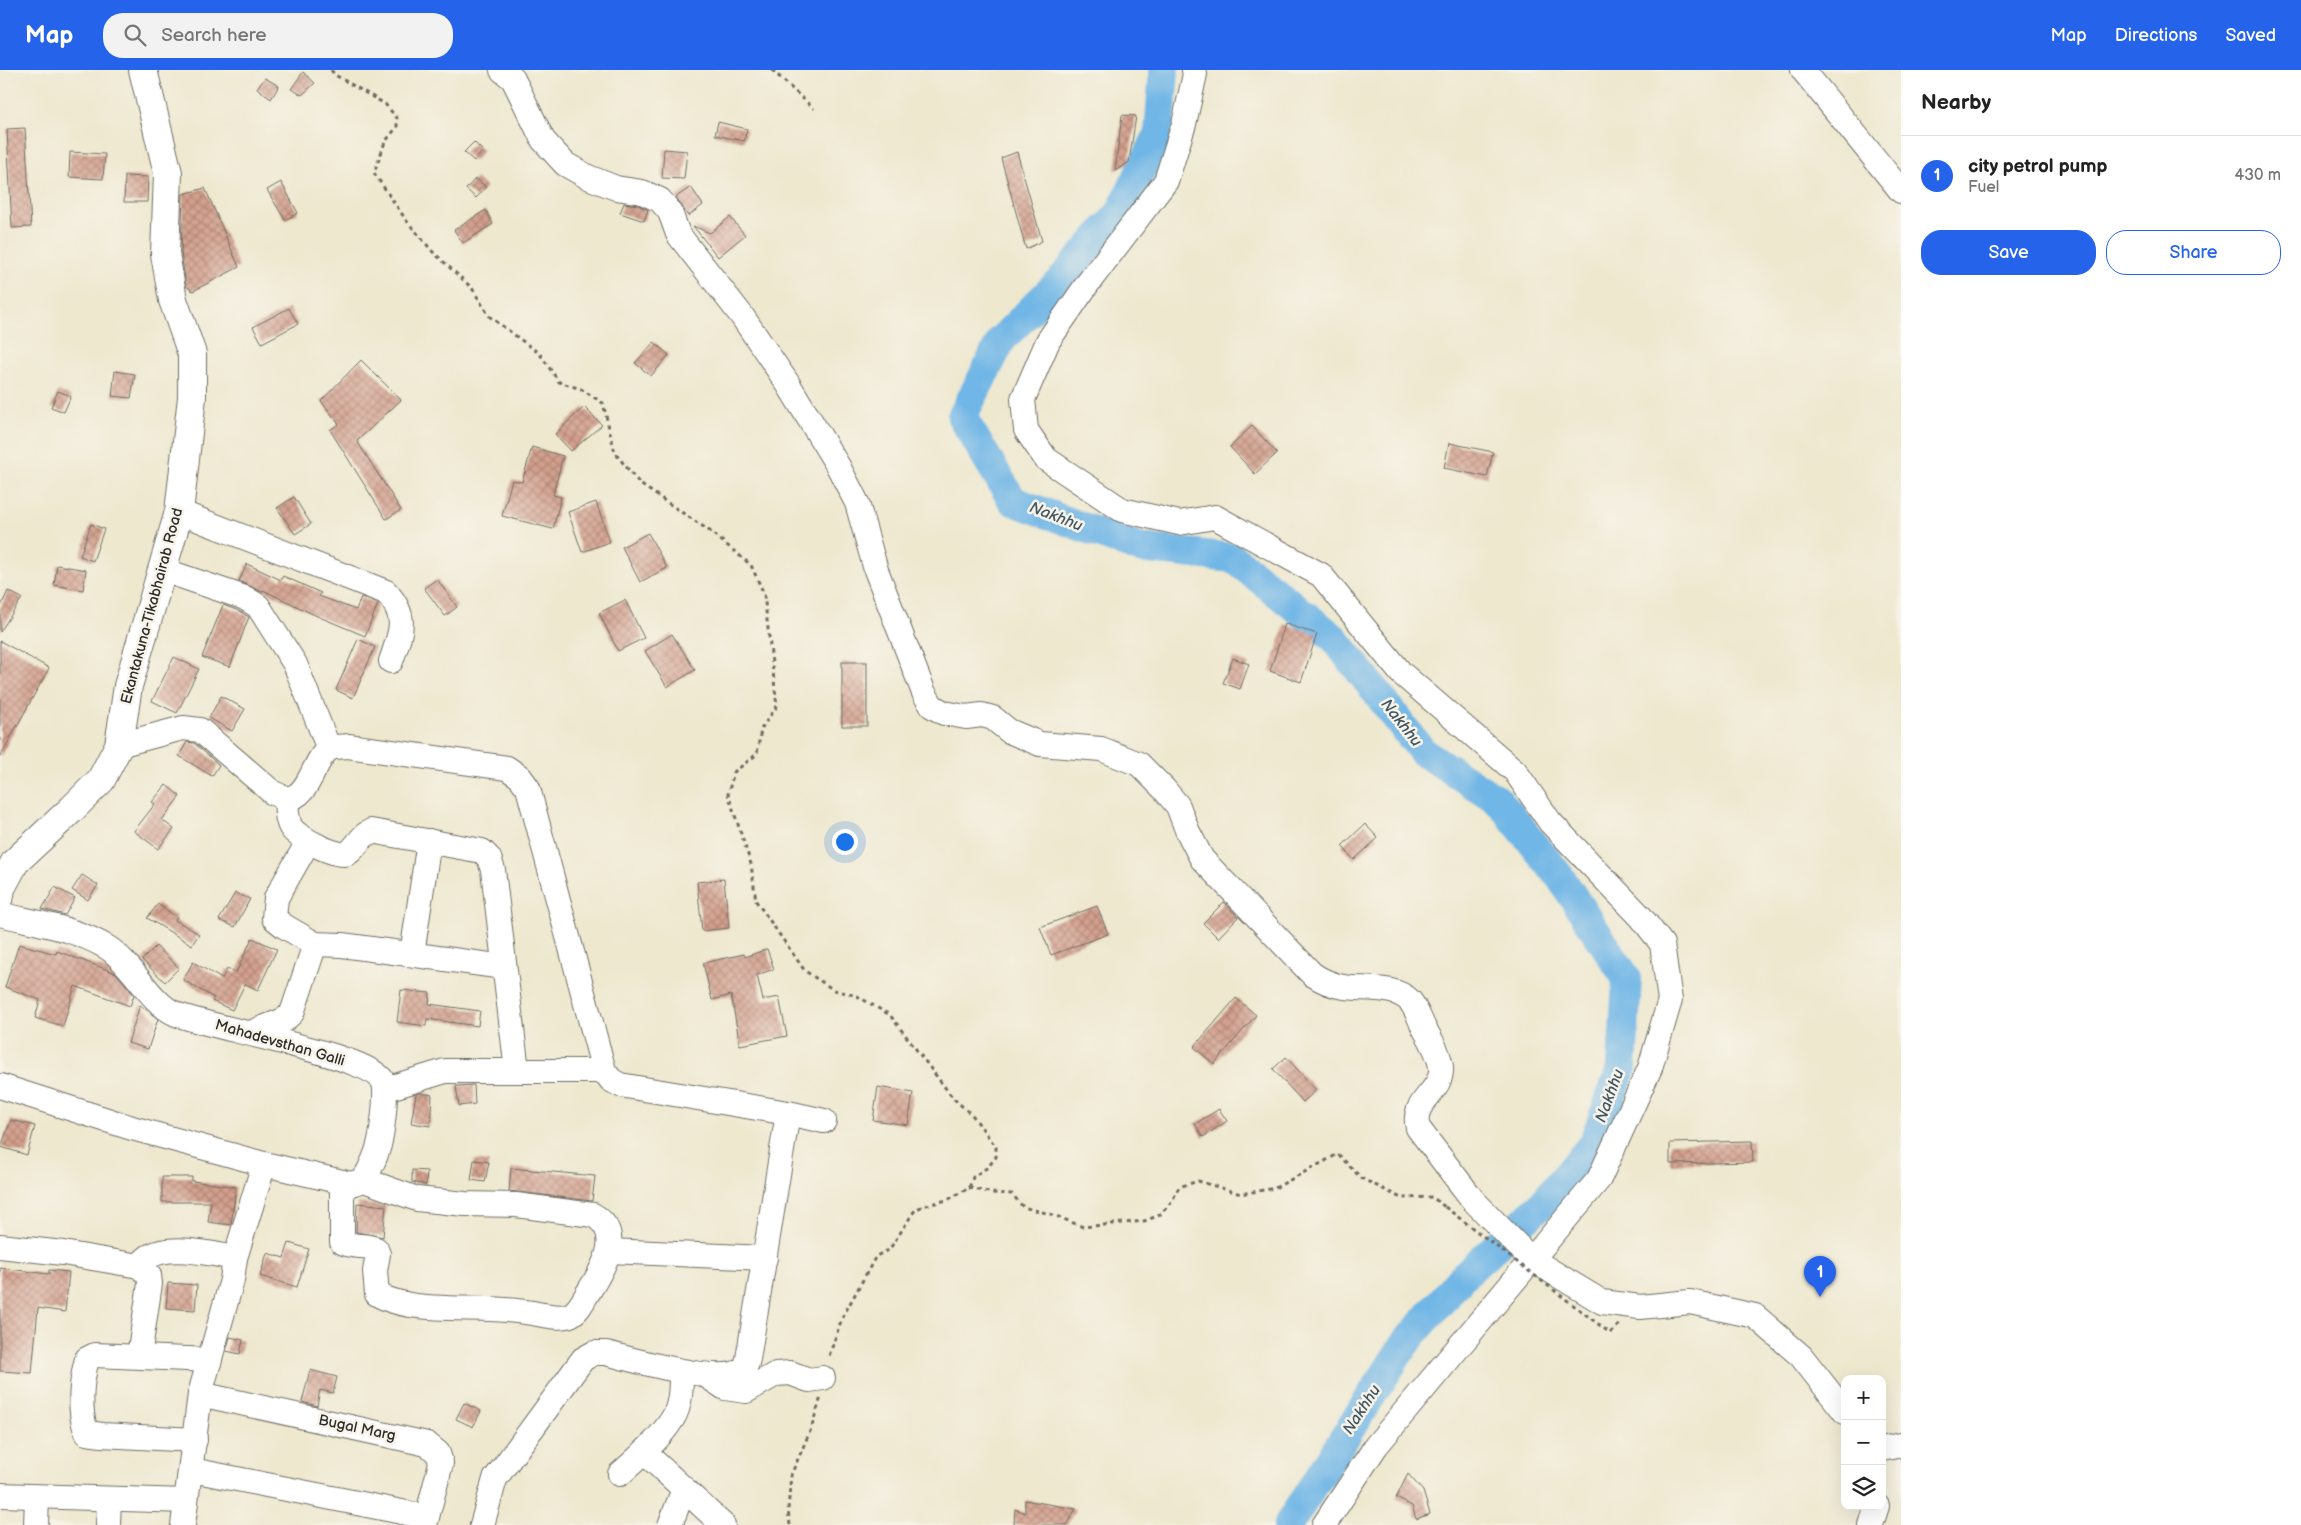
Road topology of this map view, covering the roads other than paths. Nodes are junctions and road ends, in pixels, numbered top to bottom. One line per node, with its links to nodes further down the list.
1 (143, 70): 6 (main road, Ekantakuna-Tikabhairab Road)
2 (502, 70): 30 (street)
3 (1194, 70): 30 (street)
4 (1803, 70): 5 (street)
5 (1901, 191)
6 (179, 512): 7 (main road, Ekantakuna-Tikabhairab Road); 8 (street)
7 (163, 570): 9 (main road, Ekantakuna-Tikabhairab Road); 10 (street)
8 (391, 661)
9 (119, 745): 11 (street); 14 (main road, Ekantakuna-Tikabhairab Road)
10 (329, 749): 11 (street); 21 (street)
11 (286, 799): 13 (street)
12 (429, 841): 13 (street); 17 (street); 18 (street)
13 (308, 842): 16 (street)
14 (0, 895)
15 (0, 914): 19 (street, Mahadevsthan Galli)
16 (315, 944): 17 (street); 19 (street)
17 (412, 954): 18 (street)
18 (504, 967): 20 (street)
19 (250, 1033): 23 (street, Mahadevsthan Galli)
20 (517, 1071): 21 (street); 23 (street)
21 (604, 1071): 24 (street)
22 (0, 1086): 26 (street)
23 (386, 1089): 27 (street)
24 (788, 1113): 25 (street); 32 (street)
25 (824, 1121)
26 (264, 1164): 27 (street); 31 (street)
27 (353, 1181): 29 (street); 29 (street)
28 (0, 1246): 33 (street)
29 (609, 1251): 32 (street)
30 (1527, 1255): 39 (street); 59 (street)
31 (235, 1258): 33 (street); 35 (street)
32 (764, 1258): 36 (street)
33 (138, 1266): 34 (street)
34 (138, 1356): 35 (street); 40 (street)
35 (210, 1360): 38 (street)
36 (692, 1373): 37 (street); 43 (street); 56 (street)
37 (824, 1378)
38 (200, 1394): 40 (street); 52 (street, Bugal Marg)
39 (1841, 1407)
40 (195, 1440): 44 (street)
41 (1901, 1445): 42 (street)
42 (1886, 1447)
43 (644, 1452): 45 (street); 46 (street)
44 (192, 1470): 50 (street); 52 (street)
45 (620, 1474)
46 (684, 1489): 57 (street); 58 (street)
47 (0, 1495): 48 (street)
48 (37, 1497): 49 (street); 53 (street)
49 (110, 1499): 50 (street); 54 (street)
50 (186, 1501): 55 (street)
51 (1876, 1510): 60 (street)
52 (426, 1521)
53 (36, 1525)
54 (108, 1525)
55 (183, 1525)
56 (482, 1525)
57 (670, 1525)
58 (723, 1525)
59 (1324, 1525)
60 (1871, 1525)

